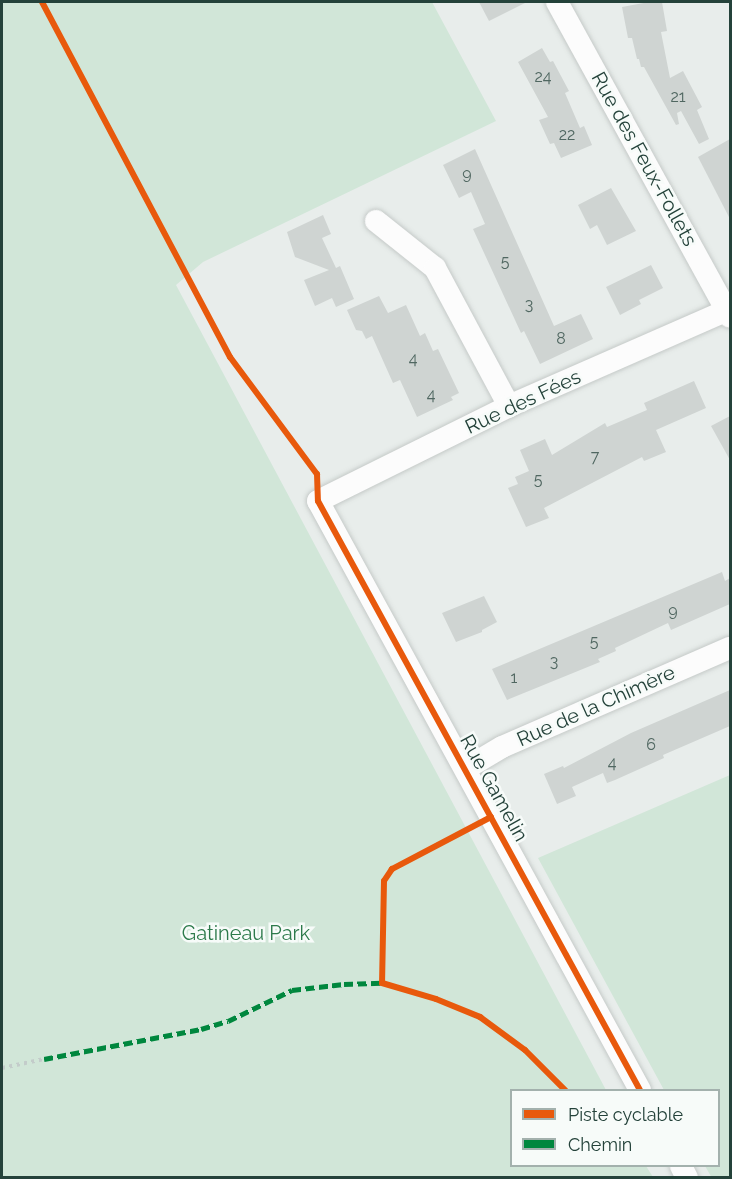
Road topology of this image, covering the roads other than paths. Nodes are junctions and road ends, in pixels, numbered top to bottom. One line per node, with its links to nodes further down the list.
1 (557, 2): 3 (street, Rue des Feux-Follets)
2 (376, 221): 4 (street)
3 (729, 312): 4 (street, Rue des Fées)
4 (509, 406): 5 (street, Rue des Fées)
5 (318, 501): 7 (street, Rue Gamelin)
6 (730, 648): 7 (street, Rue de la Chimère)
7 (465, 769): 8 (street, Rue Gamelin)
8 (639, 1089)

